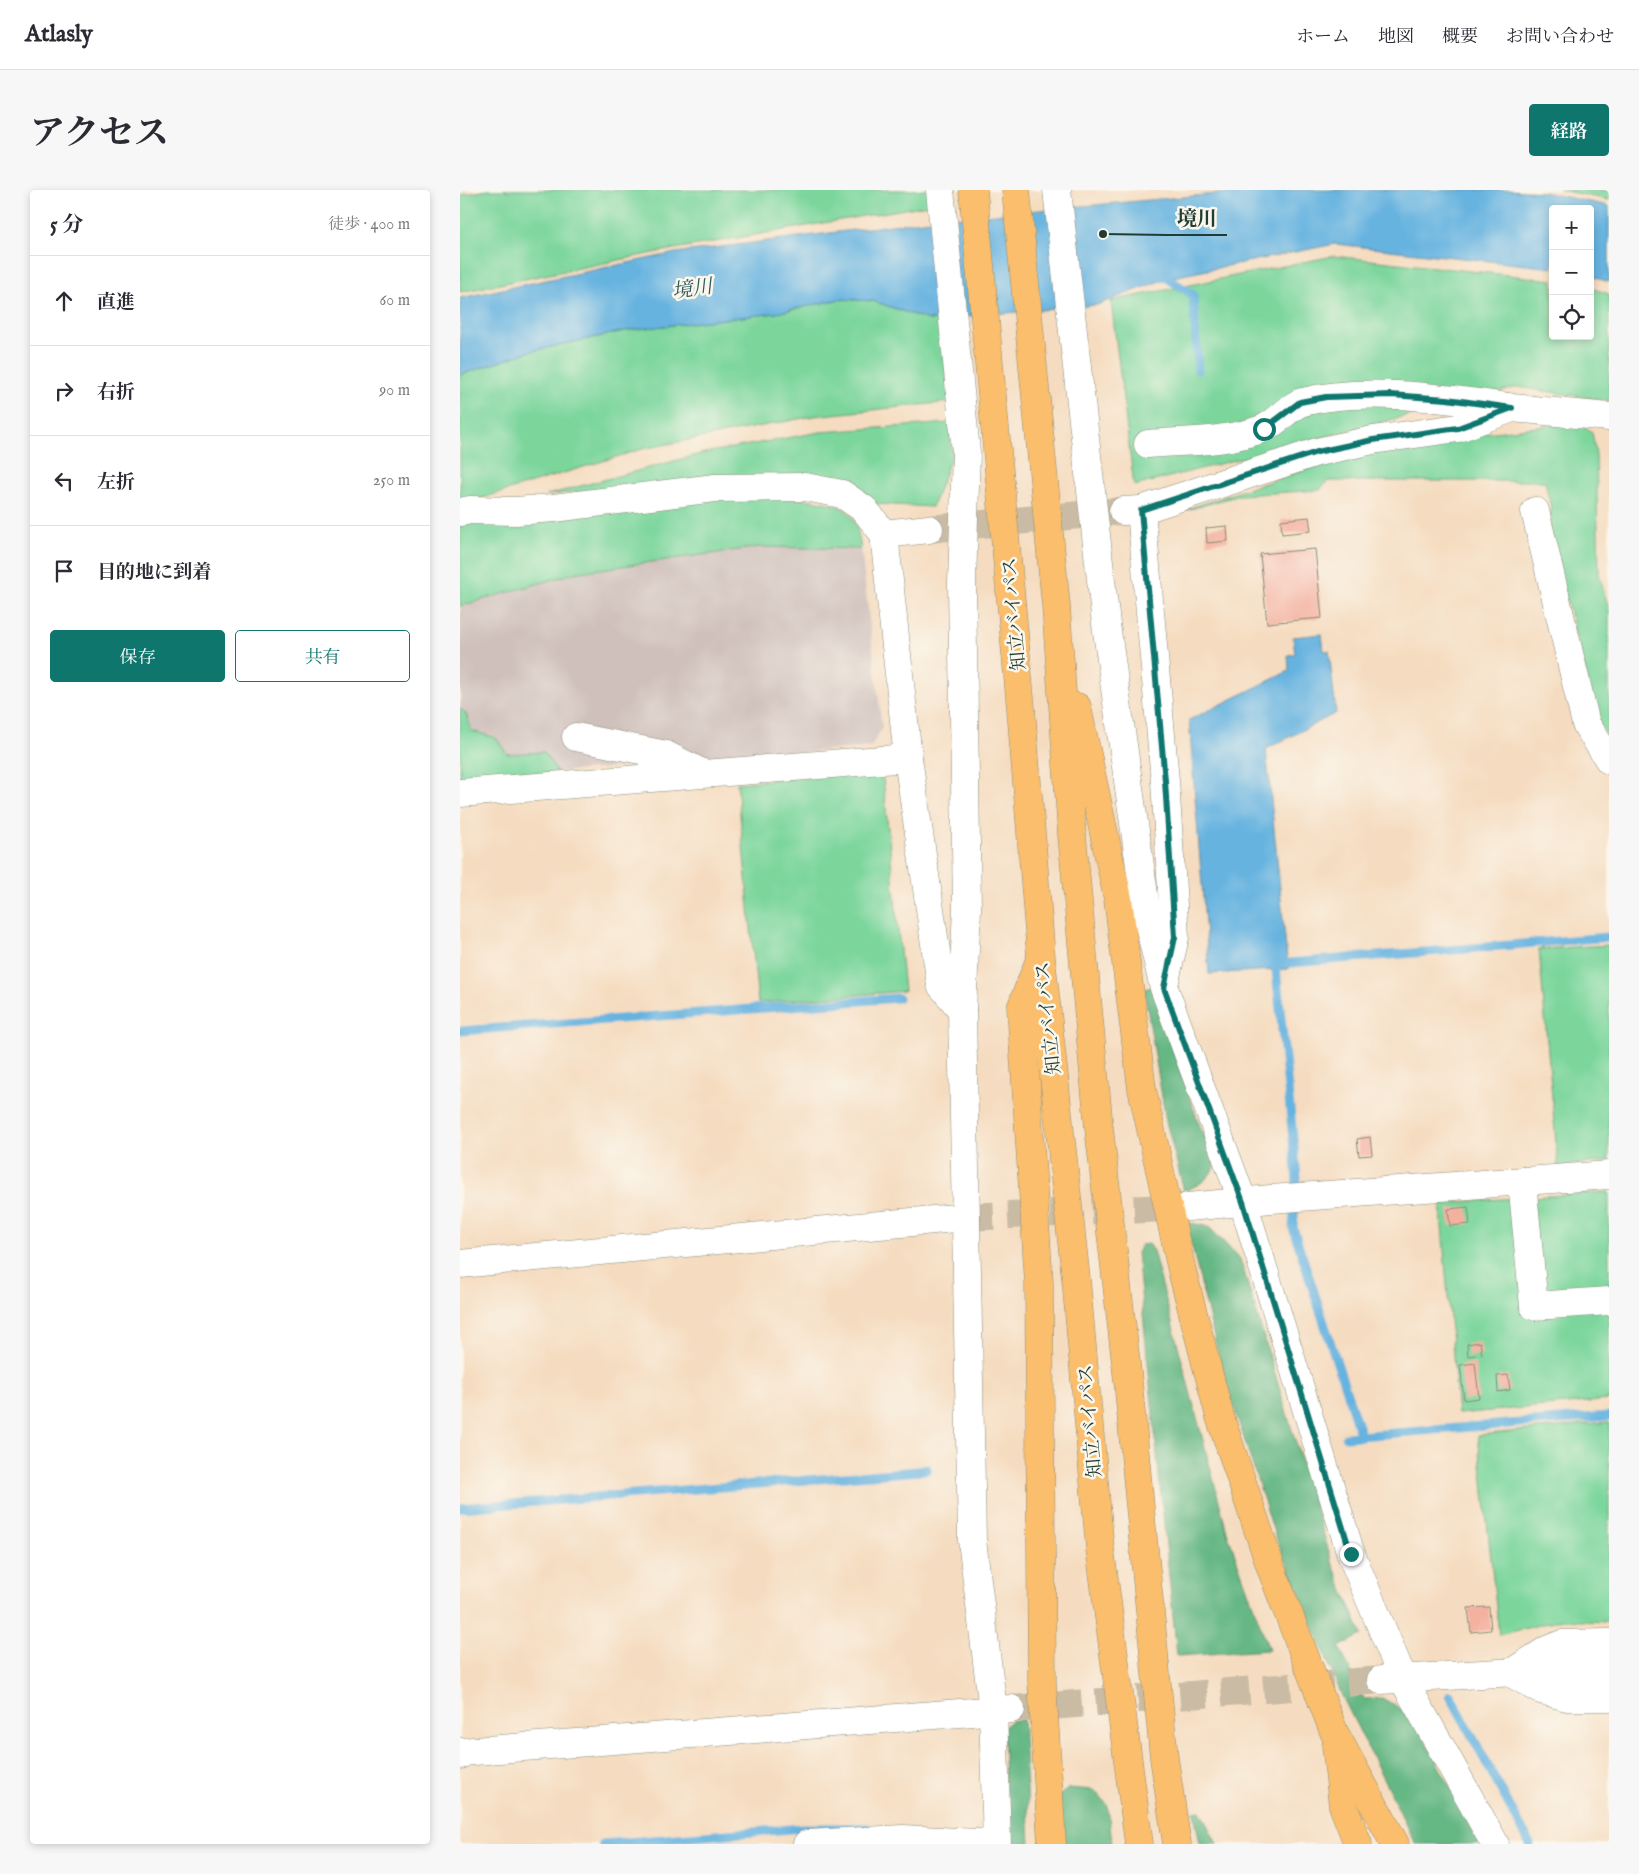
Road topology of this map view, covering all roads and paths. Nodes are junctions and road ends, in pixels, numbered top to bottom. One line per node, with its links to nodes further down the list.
1 (940, 190): 20 (street)
2 (973, 190): 18 (highway, 知立バイパス)
3 (1016, 190): 12 (highway)
4 (1057, 190): 19 (street)
5 (1512, 408): 6 (street); 7 (street); 19 (street)
6 (1609, 417)
7 (1148, 444)
8 (1534, 511): 15 (street)
9 (460, 512): 11 (street)
10 (929, 529): 11 (street)
11 (884, 534): 14 (street)
12 (1056, 606): 34 (highway); 40 (highway)
13 (576, 737): 16 (street)
14 (908, 758): 16 (street); 20 (street)
15 (1609, 760)
16 (702, 773): 17 (street)
17 (460, 793)
18 (1041, 957): 38 (highway); 39 (highway, 知立バイパス)
19 (1164, 988): 23 (street)
20 (962, 1010): 25 (street)
21 (1609, 1175): 22 (street)
22 (1522, 1181): 23 (street); 27 (street)
23 (1243, 1202): 24 (street); 31 (street)
24 (1188, 1207)
25 (966, 1217): 26 (street); 33 (street)
26 (460, 1264)
27 (1609, 1302)
28 (1609, 1643): 30 (street)
29 (1609, 1670): 30 (street)
30 (1511, 1673): 31 (street); 32 (street)
31 (1392, 1680): 43 (street)
32 (1609, 1697)
33 (1003, 1709): 35 (street); 37 (street)
34 (1334, 1732): 41 (highway); 42 (highway)
35 (460, 1755)
36 (807, 1844): 37 (street)
37 (997, 1844)
38 (1052, 1844)
39 (1139, 1844)
40 (1177, 1844)
41 (1358, 1844)
42 (1394, 1844)
43 (1495, 1844)

